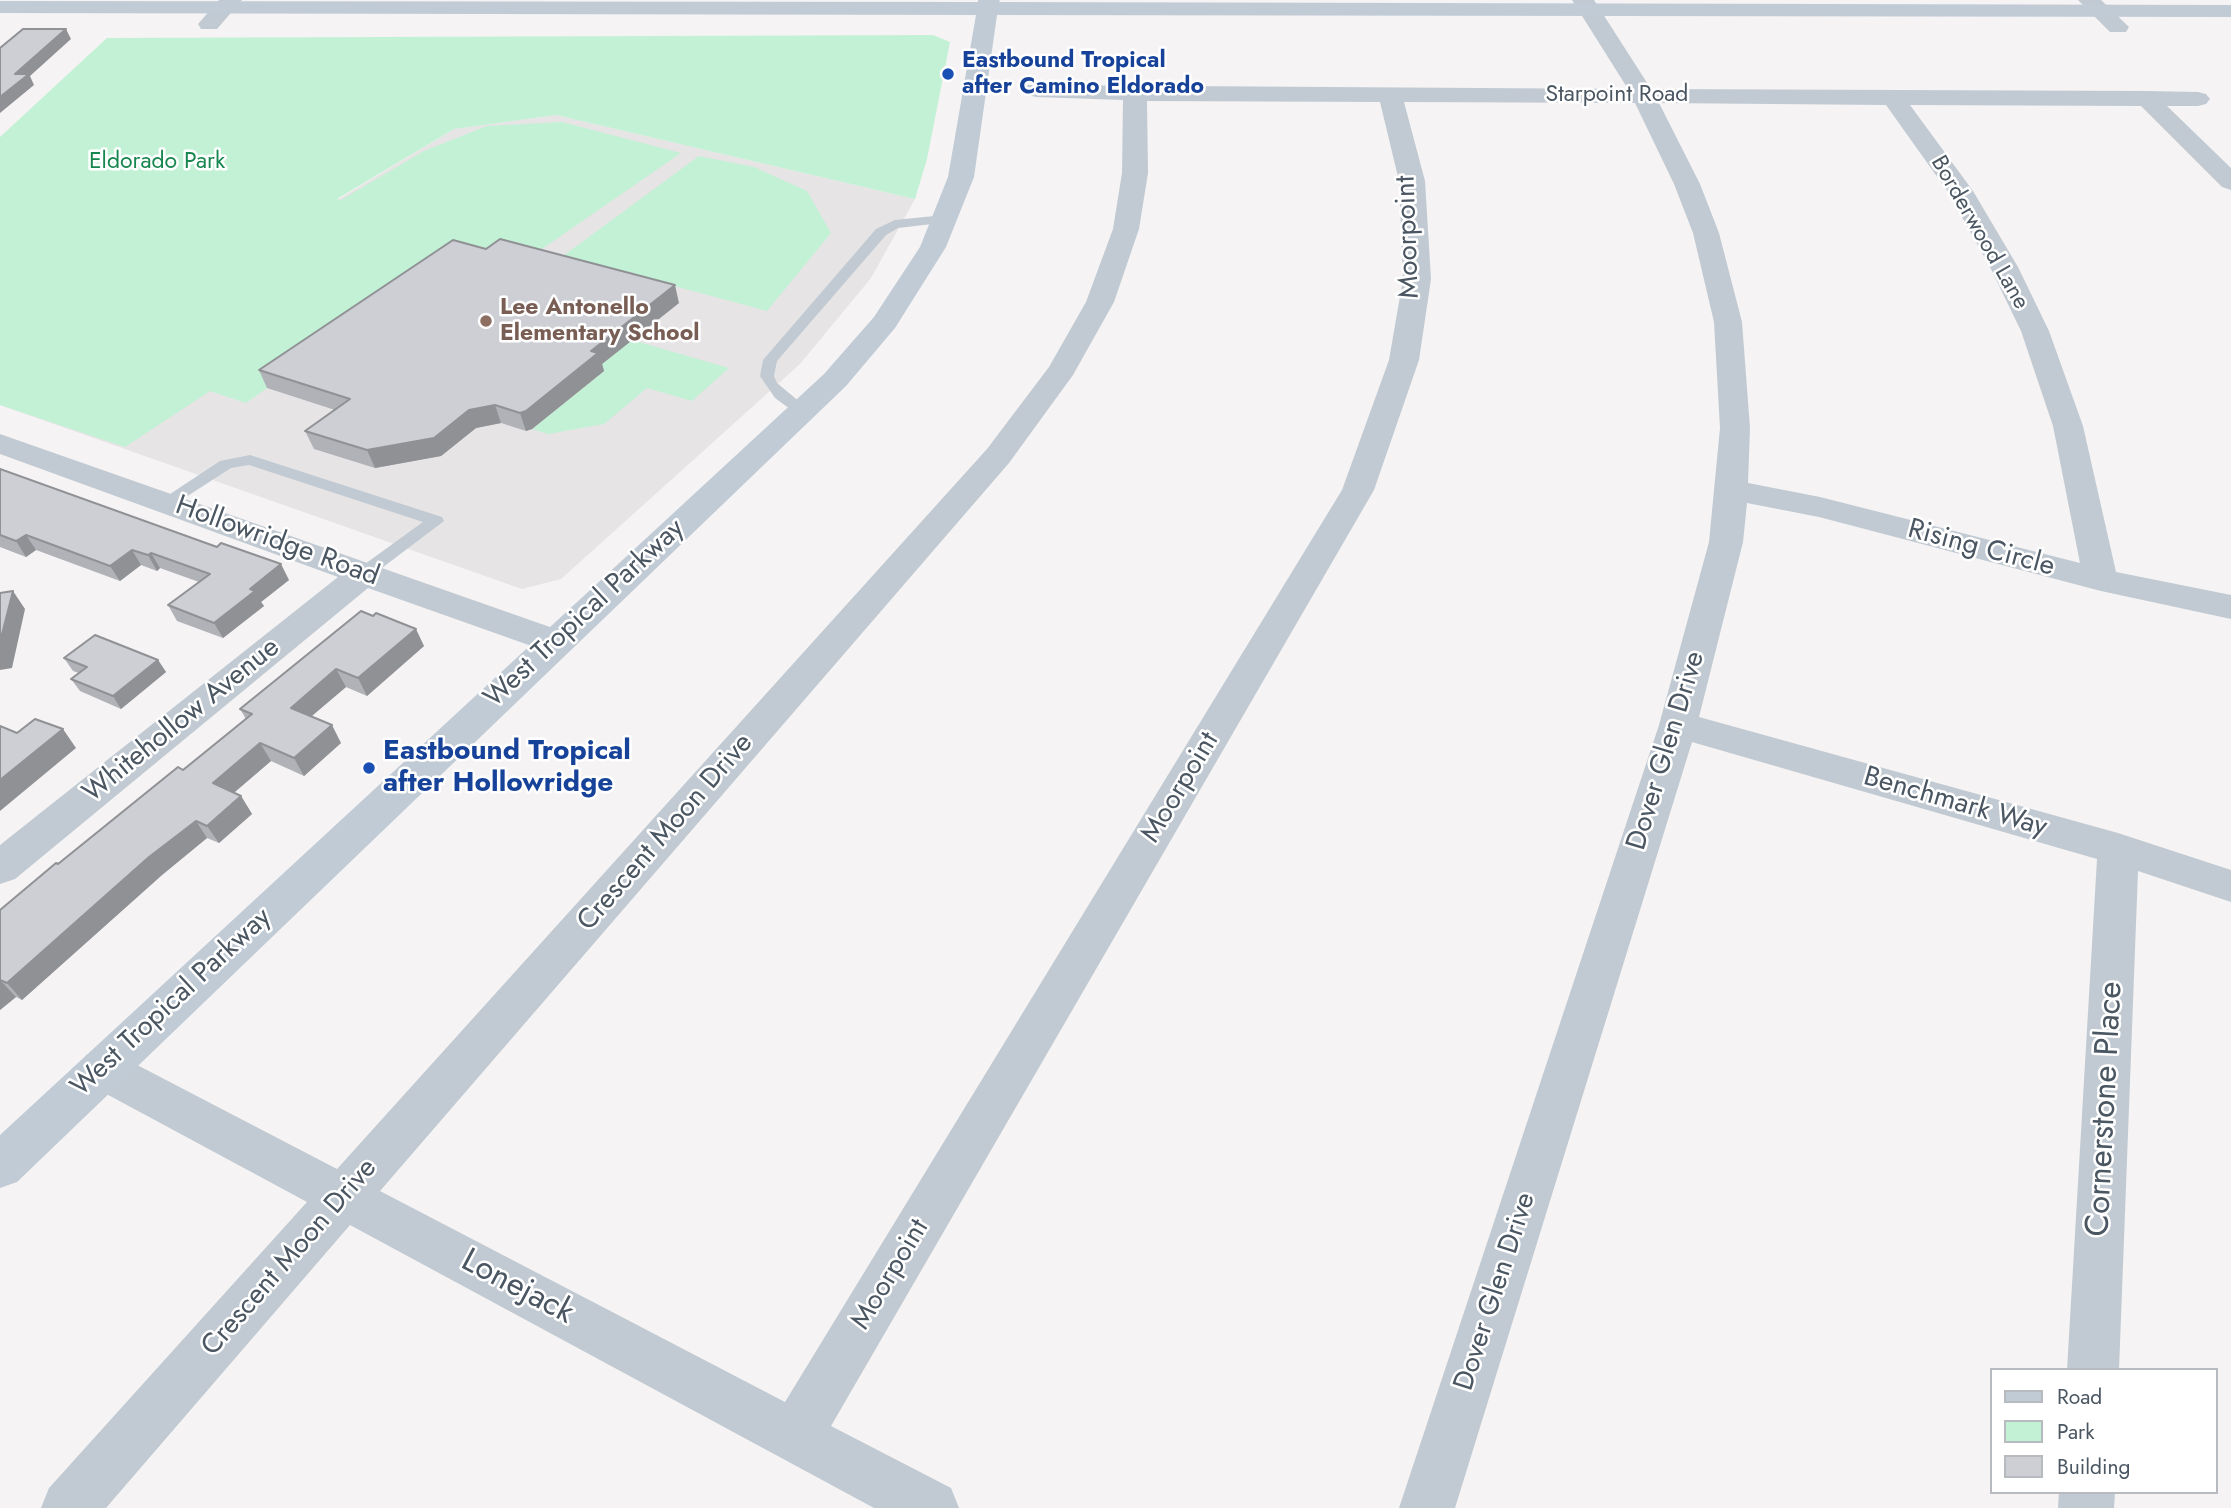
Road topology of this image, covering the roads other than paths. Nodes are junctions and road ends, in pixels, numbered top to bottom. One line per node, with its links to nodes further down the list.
1 (228, 3): 3 (main road); 4 (main road); 8 (street)
2 (2096, 6): 5 (main road); 6 (main road); 9 (street)
3 (0, 7)
4 (986, 11): 6 (main road); 8 (main road); 19 (main road, West Tropical Parkway)
5 (2231, 11)
6 (1589, 12): 9 (main road); 14 (street, Dover Glen Drive)
7 (0, 23): 8 (main road)
8 (209, 24)
9 (2118, 27): 10 (main road)
10 (2231, 27)
11 (1036, 90): 12 (street, Starpoint Road)
12 (1135, 94): 13 (street, Starpoint Road); 35 (street, Crescent Moon Drive)
13 (1390, 94): 14 (street, Starpoint Road); 37 (street, Moorpoint)
14 (1643, 95): 15 (street, Starpoint Road); 22 (street, Dover Glen Drive)
15 (1892, 96): 16 (street, Starpoint Road); 26 (street, Borderwood Lane)
16 (2146, 99): 17 (street, Starpoint Road); 18 (street)
17 (2198, 99)
18 (2231, 182)
19 (944, 219): 20 (main road, West Tropical Parkway); 20 (lane)
20 (802, 411): 28 (main road, West Tropical Parkway)
21 (0, 443): 23 (street, Hollowridge Road)
22 (1732, 490): 26 (street, Rising Circle); 29 (street, Dover Glen Drive)
23 (166, 502): 24 (lane); 25 (street, Hollowridge Road)
24 (436, 521): 25 (lane)
25 (364, 573): 28 (street, Hollowridge Road); 31 (street, Whitehollow Avenue)
26 (2101, 580): 27 (street, Rising Circle)
27 (2231, 607)
28 (554, 642): 33 (main road, West Tropical Parkway)
29 (1678, 724): 30 (street, Benchmark Way); 40 (street, Dover Glen Drive)
30 (2119, 849): 32 (street, Benchmark Way); 36 (street, Cornerstone Place)
31 (0, 868)
32 (2231, 886)
33 (102, 1069): 34 (main road, West Tropical Parkway); 35 (street, Lonejack)
34 (0, 1166)
35 (344, 1197): 37 (street, Lonejack); 38 (street, Crescent Moon Drive)
36 (2093, 1368)
37 (795, 1436): 39 (street, Lonejack)
38 (69, 1508)
39 (931, 1508)
40 (1427, 1508)

